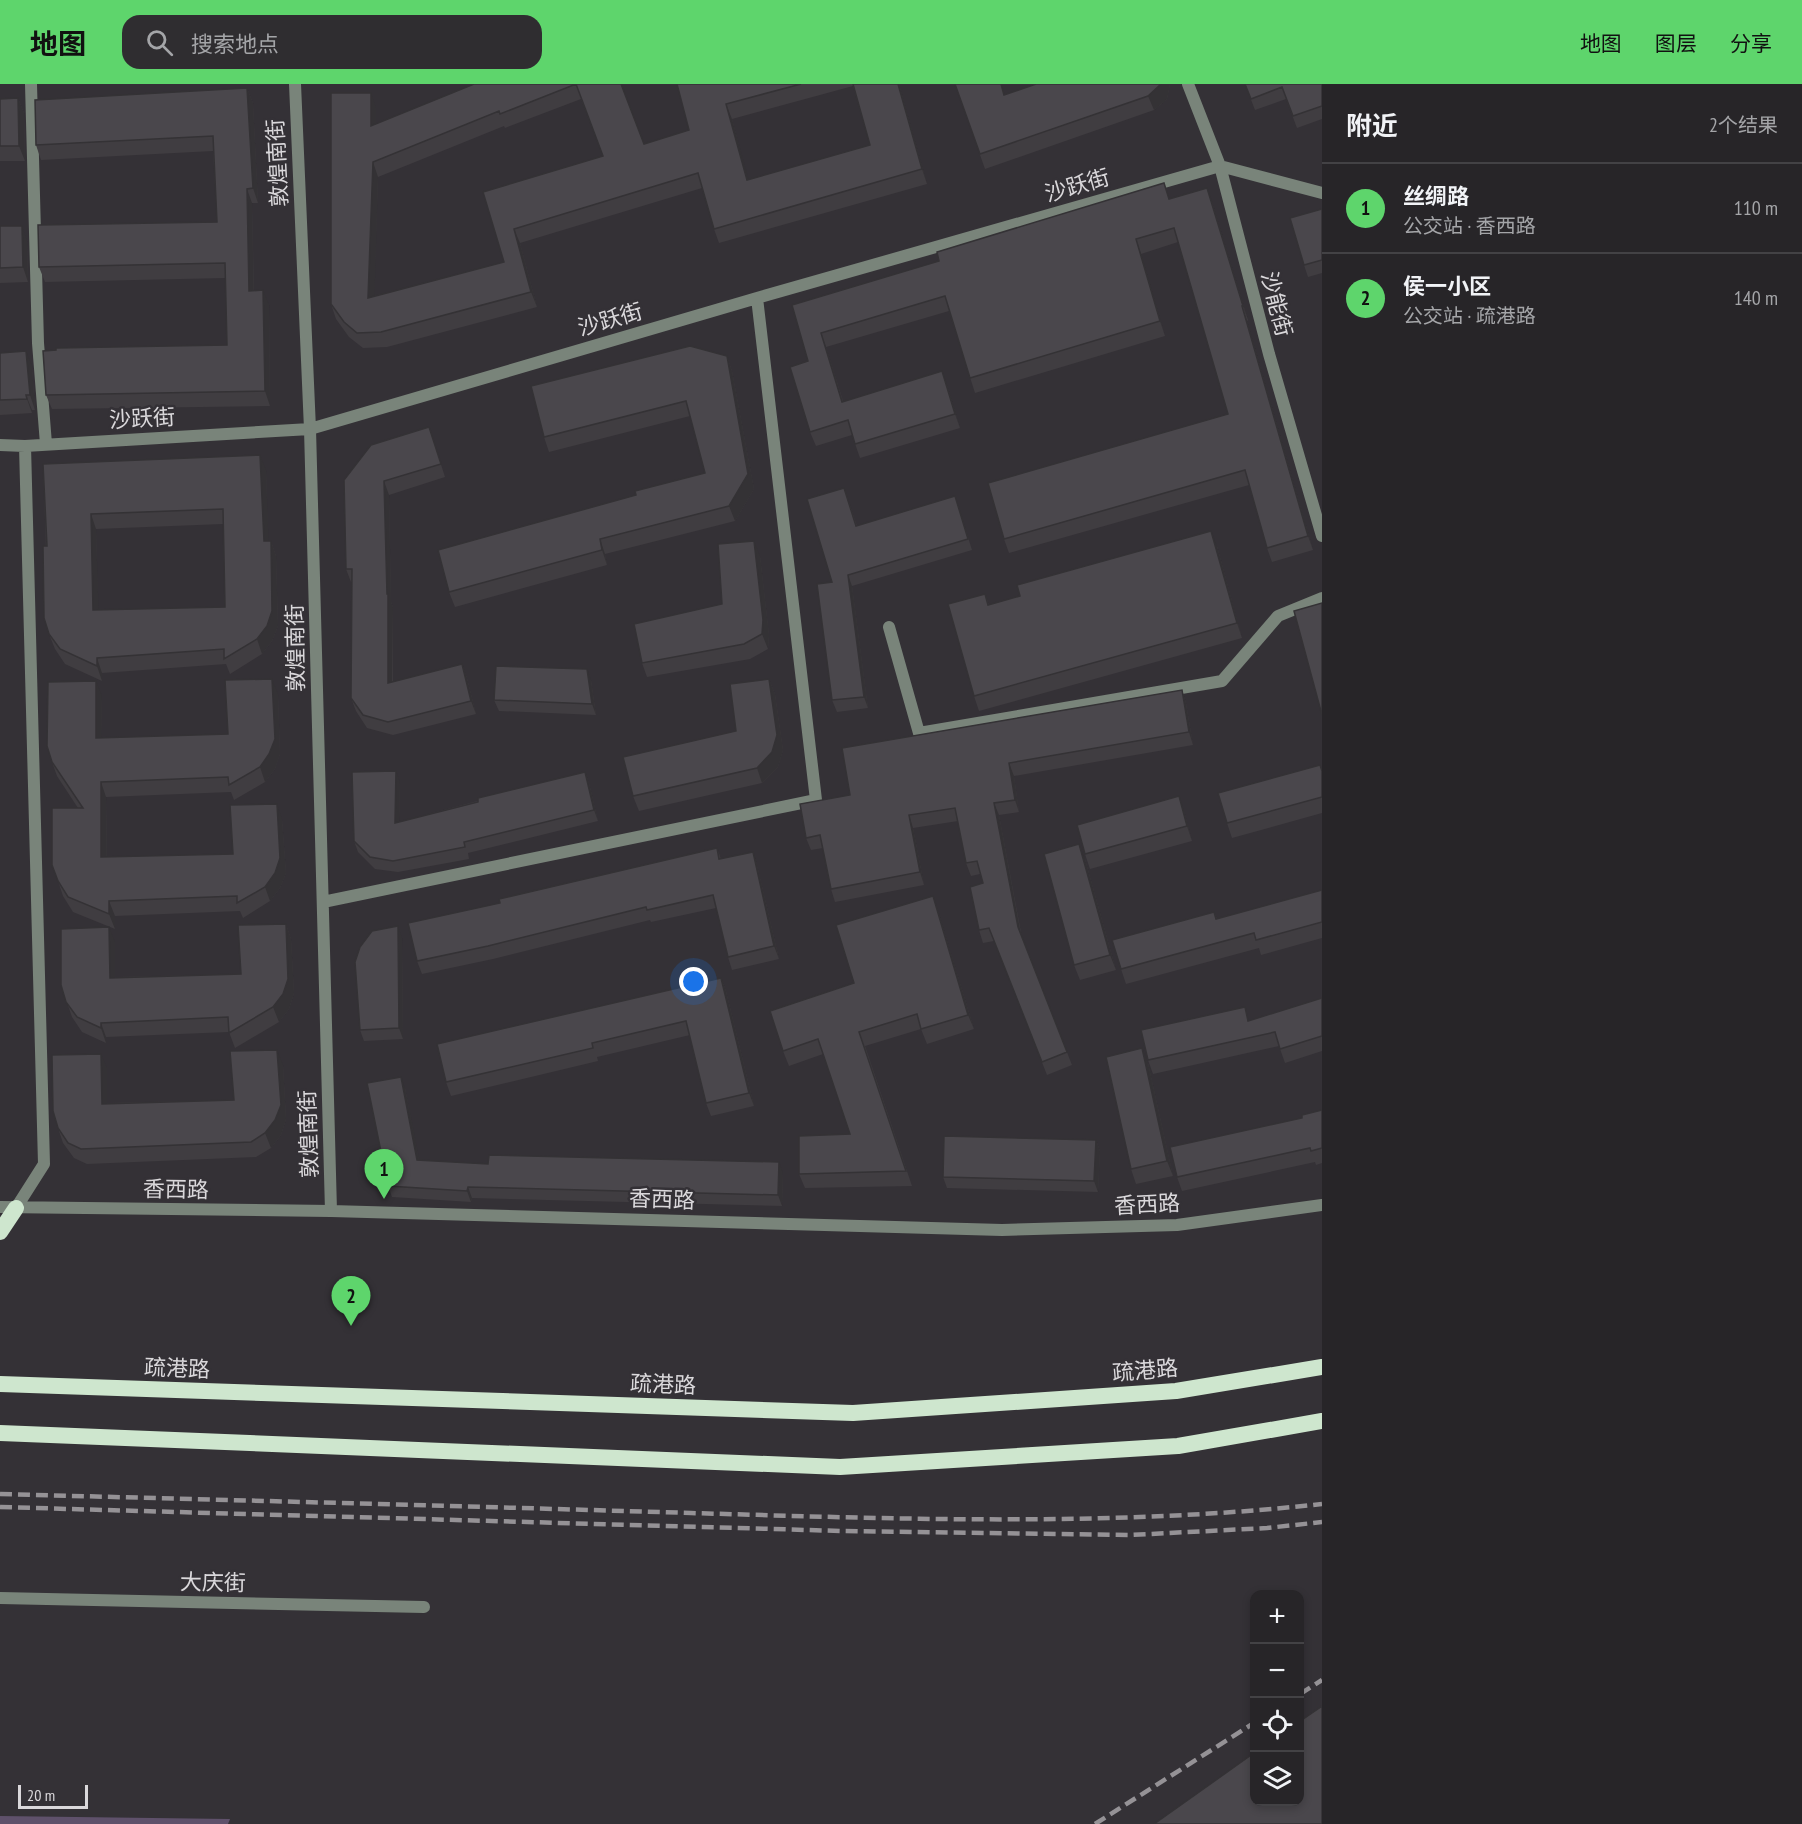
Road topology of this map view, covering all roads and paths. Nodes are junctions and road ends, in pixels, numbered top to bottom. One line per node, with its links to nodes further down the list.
1 (31, 84): 8 (street)
2 (295, 84): 7 (street, 敦煌南街)
3 (1188, 84): 4 (street, 沙能街)
4 (1220, 166): 5 (street); 6 (street, 沙跃街); 11 (street, 沙能街)
5 (1322, 193)
6 (757, 298): 7 (street, 沙跃街); 14 (street)
7 (310, 429): 8 (street, 沙跃街); 14 (street, 敦煌南街)
8 (46, 444): 10 (street, 沙跃街)
9 (0, 445): 10 (street, 沙跃街)
10 (25, 446): 16 (street)
11 (1322, 536)
12 (1322, 598): 13 (street)
13 (889, 627)
14 (323, 902): 17 (street, 敦煌南街)
15 (1322, 1205): 17 (street, 香西路)
16 (8, 1208): 17 (street, 香西路); 18 (highway)
17 (331, 1211)
18 (0, 1232)
19 (1322, 1367): 20 (highway, 疏港路)
20 (0, 1384)
21 (1322, 1421): 22 (highway)
22 (0, 1432)
23 (0, 1598): 24 (street, 大庆街)
24 (424, 1607)

